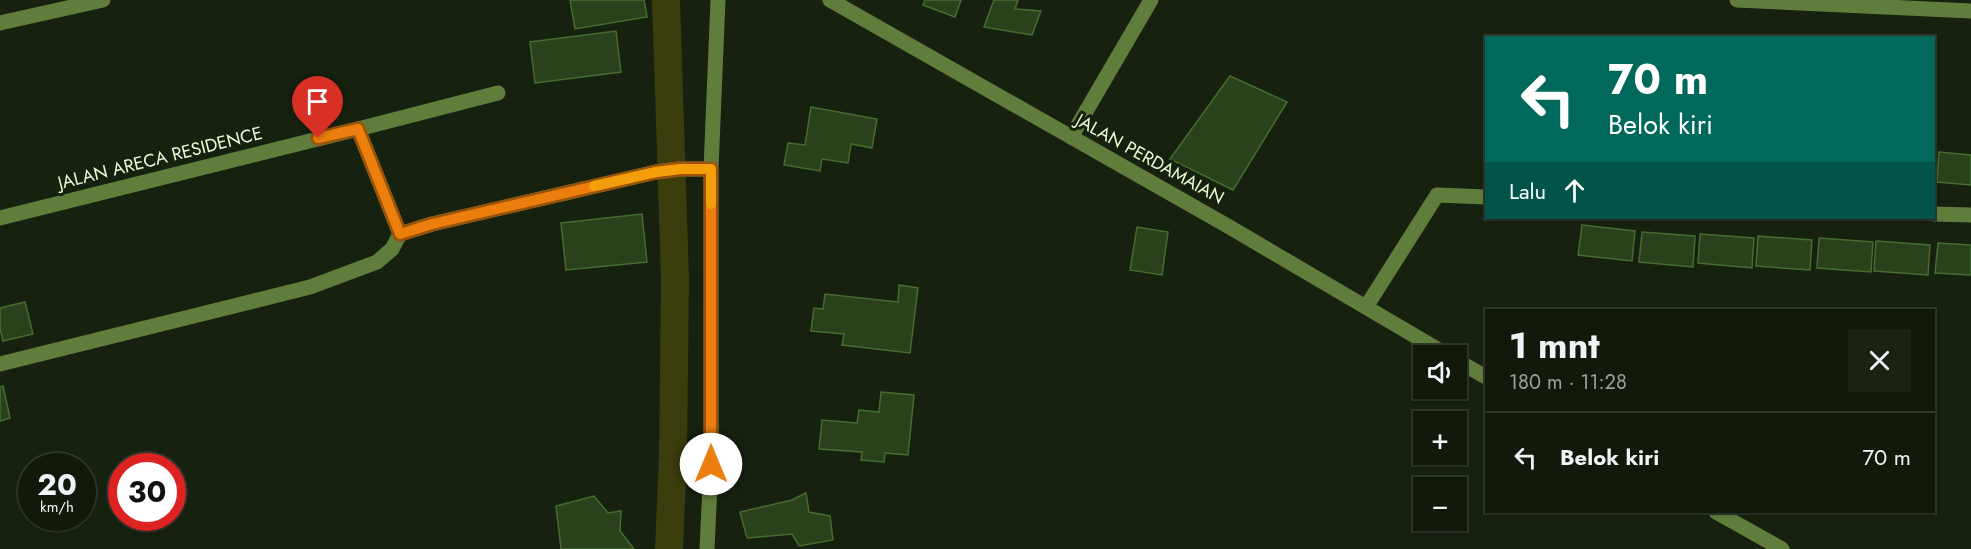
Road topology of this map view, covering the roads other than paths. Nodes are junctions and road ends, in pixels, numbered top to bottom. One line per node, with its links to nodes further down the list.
1 (103, 0): 7 (street)
2 (718, 0): 11 (street)
3 (830, 0): 10 (street, JALAN PERDAMAIAN)
4 (1151, 0): 10 (street)
5 (1737, 0): 6 (street)
6 (1971, 11)
7 (0, 23)
8 (498, 93): 9 (street, JALAN ARECA RESIDENCE)
9 (358, 129): 15 (street, JALAN ARECA RESIDENCE); 16 (street)
10 (1071, 137): 17 (street, JALAN PERDAMAIAN)
11 (711, 169): 16 (street); 23 (street)
12 (1485, 197): 17 (street)
13 (1935, 214): 14 (street)
14 (1971, 215)
15 (0, 218)
16 (400, 234): 19 (street)
17 (1365, 307): 18 (street, JALAN PERDAMAIAN)
18 (1430, 345)
19 (0, 364)
20 (1467, 366): 21 (street)
21 (1485, 376)
22 (1718, 513): 24 (street)
23 (707, 549)
24 (1782, 549)

